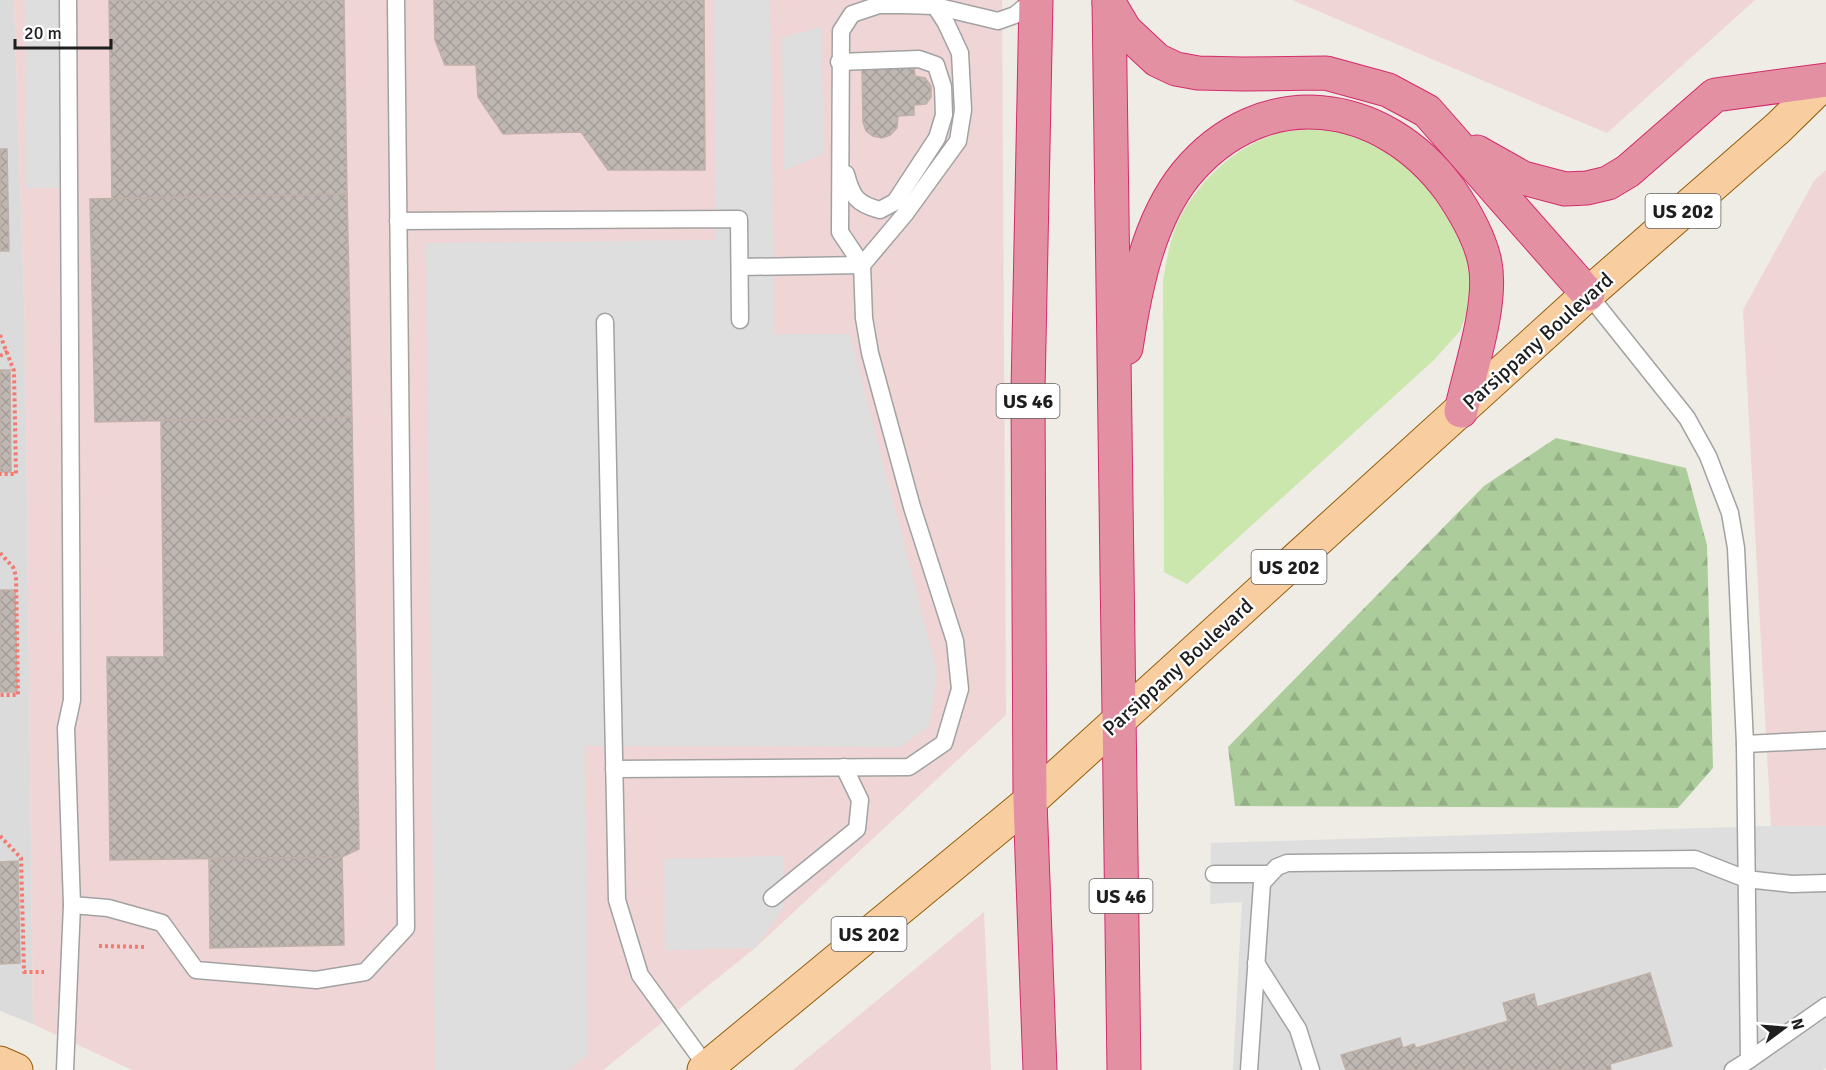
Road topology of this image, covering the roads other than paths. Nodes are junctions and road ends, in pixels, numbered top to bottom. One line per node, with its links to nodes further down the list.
1 (68, 0): 31 (lane)
2 (396, 0): 12 (lane)
3 (1035, 0): 5 (lane); 25 (highway, US 46)
4 (1109, 1): 8 (highway); 19 (highway, US 46)
5 (934, 6): 6 (lane); 11 (lane)
6 (839, 62): 9 (lane); 10 (lane)
7 (1826, 81): 8 (highway); 15 (main road, Parsippany Boulevard / US 202)
8 (1436, 122): 15 (highway)
9 (842, 159): 10 (lane); 13 (lane)
10 (913, 176): 11 (lane)
11 (905, 214): 13 (lane)
12 (398, 221): 14 (lane); 31 (lane)
13 (862, 265): 14 (lane); 23 (lane)
14 (740, 267): 16 (lane)
15 (1588, 294): 18 (main road, Parsippany Boulevard / US 202); 22 (lane)
16 (740, 320)
17 (605, 322): 24 (lane)
18 (1461, 411): 19 (highway); 20 (main road, Parsippany Boulevard / US 202)
19 (1115, 430): 20 (highway, US 46)
20 (1118, 722): 25 (main road, Parsippany Boulevard / US 202); 40 (highway, US 46)
21 (1826, 740): 22 (lane)
22 (1745, 744): 28 (lane)
23 (844, 767): 24 (lane); 30 (lane)
24 (615, 769): 36 (lane)
25 (1030, 801): 36 (main road, Parsippany Boulevard / US 202); 39 (highway, US 46)
26 (1214, 874): 27 (lane)
27 (1268, 874): 28 (lane); 32 (lane)
28 (1746, 879): 29 (lane); 34 (lane)
29 (1826, 883)
30 (772, 898)
31 (72, 905): 38 (lane)
32 (1256, 963): 41 (lane); 42 (lane)
33 (1826, 1006): 34 (lane)
34 (1749, 1060): 43 (lane)
35 (0, 1063): 37 (main road)
36 (706, 1069)
37 (16, 1070)
38 (65, 1070)
39 (1040, 1070)
40 (1124, 1070)
41 (1249, 1070)
42 (1311, 1070)
43 (1733, 1070)

